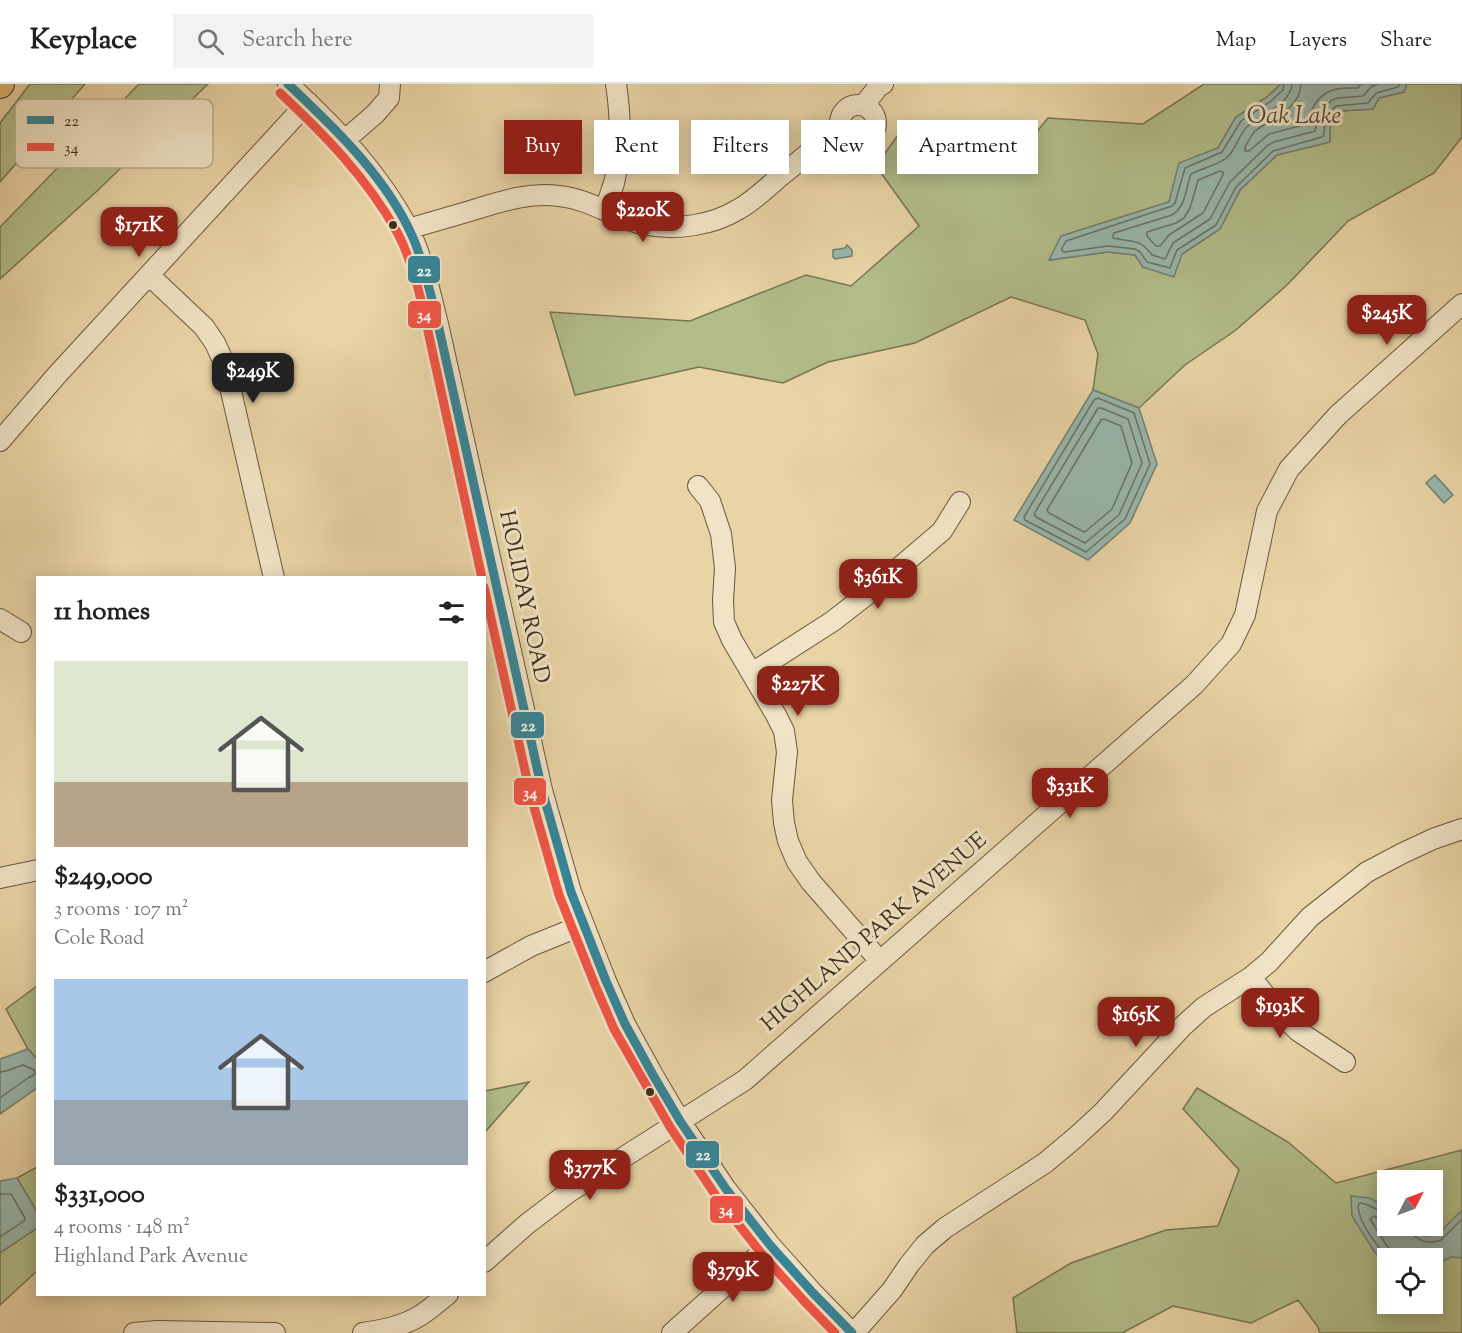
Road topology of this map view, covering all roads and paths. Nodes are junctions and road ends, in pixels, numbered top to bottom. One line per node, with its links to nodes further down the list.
1 (288, 84): 5 (street, HOLIDAY ROAD)
2 (390, 84): 9 (street)
3 (616, 84): 11 (street)
4 (883, 84): 6 (street)
5 (308, 102): 9 (street, HOLIDAY ROAD); 13 (street)
6 (863, 106): 7 (street); 8 (street)
7 (839, 120)
8 (875, 120)
9 (345, 140): 12 (street, HOLIDAY ROAD)
10 (801, 159): 11 (street)
11 (604, 210): 12 (street)
12 (408, 229): 19 (street, HOLIDAY ROAD)
13 (149, 275): 15 (street); 18 (street)
14 (1462, 304): 29 (street, HIGHLAND PARK AVENUE)
15 (0, 441)
16 (698, 486): 24 (street)
17 (960, 502): 24 (street)
18 (274, 576)
19 (486, 576)
20 (486, 577): 22 (street, HOLIDAY ROAD)
21 (0, 619): 23 (street)
22 (494, 619): 28 (street, HOLIDAY ROAD)
23 (21, 632)
24 (752, 673): 29 (street)
25 (1462, 829): 31 (street)
26 (36, 870): 27 (street)
27 (0, 878)
28 (583, 925): 30 (street); 33 (street, HOLIDAY ROAD)
29 (880, 961): 33 (street, HIGHLAND PARK AVENUE)
30 (486, 971)
31 (1251, 977): 32 (street); 41 (street)
32 (1344, 1062)
33 (680, 1121): 34 (street, HOLIDAY ROAD); 35 (street, HIGHLAND PARK AVENUE)
34 (770, 1245): 40 (street); 41 (street, HOLIDAY ROAD)
35 (486, 1260)
36 (446, 1296): 39 (street)
37 (134, 1333): 38 (street)
38 (275, 1333)
39 (363, 1333)
40 (672, 1333)
41 (853, 1333)

